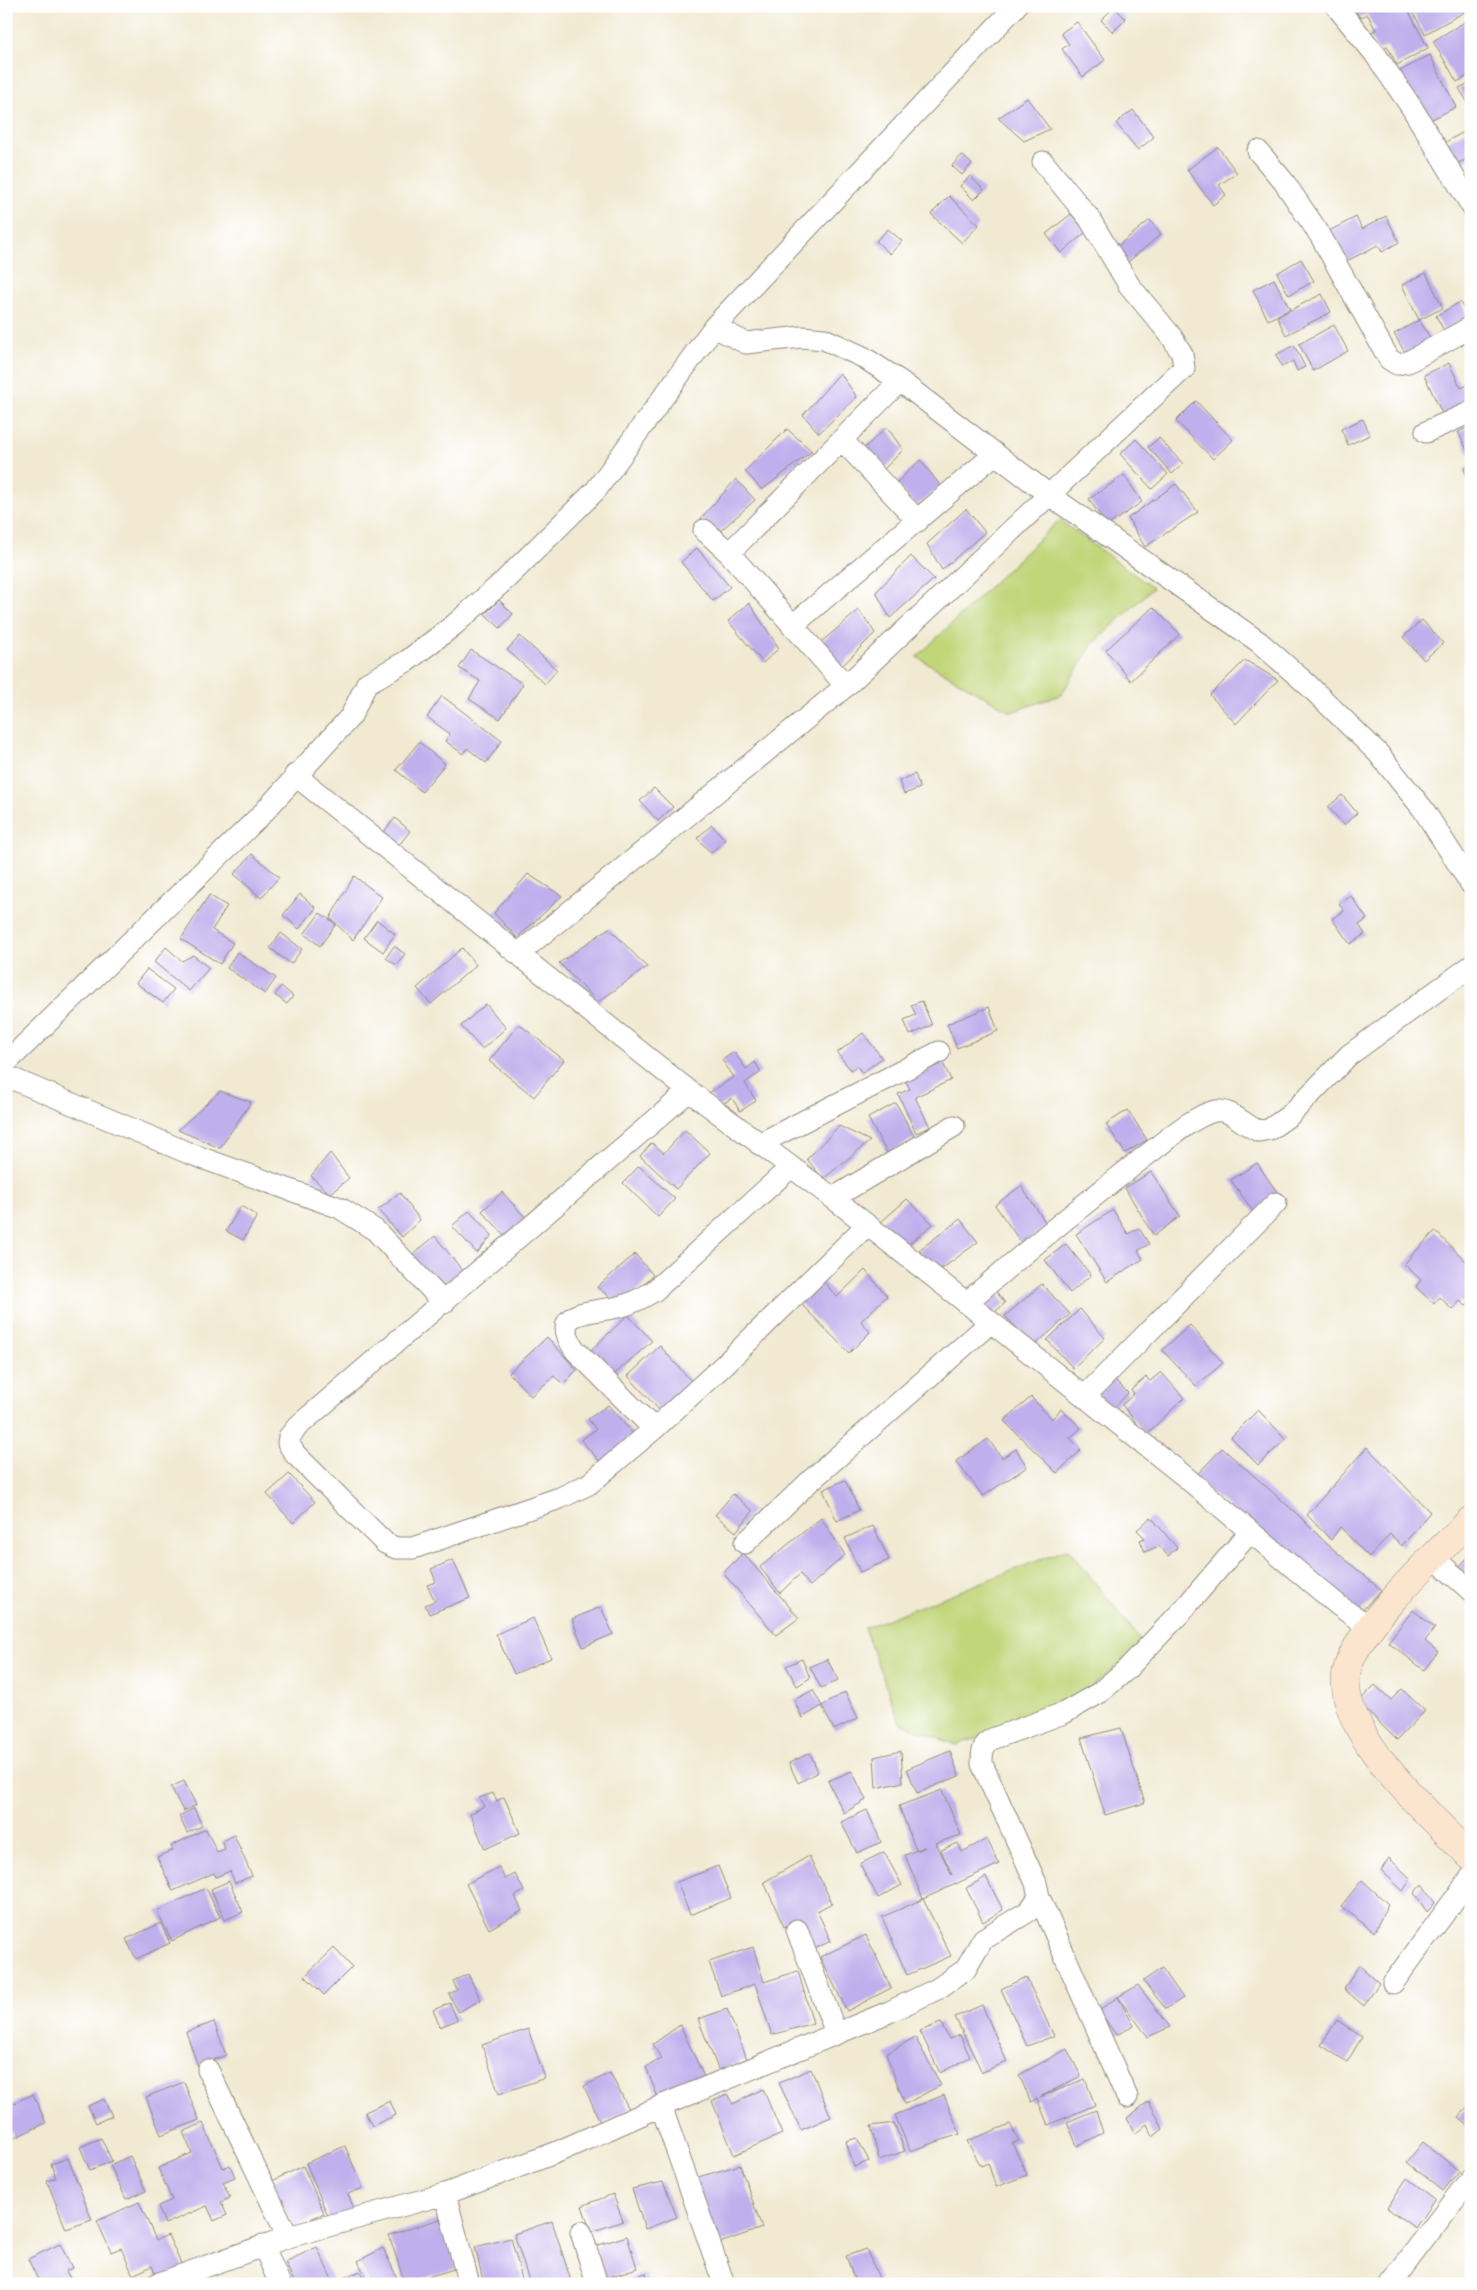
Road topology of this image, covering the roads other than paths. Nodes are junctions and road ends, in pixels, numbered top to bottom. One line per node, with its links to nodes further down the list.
1 (1016, 6): 6 (street)
2 (1336, 6): 5 (street)
3 (1258, 152): 7 (street)
4 (1043, 162): 13 (street)
5 (1471, 205)
6 (714, 327): 8 (street); 19 (street)
7 (1471, 327)
8 (900, 382): 11 (street); 12 (street)
9 (1471, 412): 10 (street)
10 (1426, 432)
11 (842, 440): 14 (street); 16 (street)
12 (995, 454): 13 (street); 14 (street)
13 (1048, 494): 18 (street); 20 (street)
14 (918, 521): 17 (street)
15 (704, 530): 16 (street)
16 (729, 553): 17 (street)
17 (792, 626): 18 (street)
18 (846, 686): 21 (street)
19 (295, 775): 21 (street); 24 (street)
20 (1471, 884)
21 (518, 954): 26 (street)
22 (1471, 966): 34 (street)
23 (939, 1052): 28 (street)
24 (6, 1063)
25 (6, 1076): 33 (street)
26 (689, 1091): 28 (street); 33 (street)
27 (954, 1126): 30 (street)
28 (759, 1144): 29 (street)
29 (791, 1167): 30 (street); 37 (street)
30 (833, 1198): 32 (street)
31 (1276, 1203): 36 (street)
32 (867, 1225): 34 (street); 37 (street)
33 (444, 1303): 37 (street)
34 (966, 1303): 35 (street)
35 (991, 1322): 36 (street); 40 (street)
36 (1084, 1398): 39 (street)
37 (654, 1429)
38 (1471, 1520): 41 (street)
39 (1250, 1532): 43 (street); 46 (street)
40 (745, 1543)
41 (1433, 1557): 42 (street); 43 (street)
42 (1471, 1591)
43 (1370, 1628): 44 (street)
44 (1471, 1857)
45 (1471, 1877): 48 (street)
46 (1039, 1897): 49 (street); 51 (street)
47 (797, 1930): 49 (street)
48 (1393, 1983)
49 (836, 2033): 52 (street)
50 (208, 2070): 56 (street)
51 (1127, 2097)
52 (661, 2106): 54 (street); 62 (street)
53 (1471, 2178): 63 (street)
54 (445, 2194): 56 (street); 60 (street)
55 (581, 2232): 61 (street)
56 (288, 2237): 57 (street)
57 (263, 2245): 58 (street); 59 (street)
58 (157, 2284)
59 (280, 2284)
60 (469, 2284)
61 (597, 2284)
62 (724, 2284)
63 (1390, 2284)

